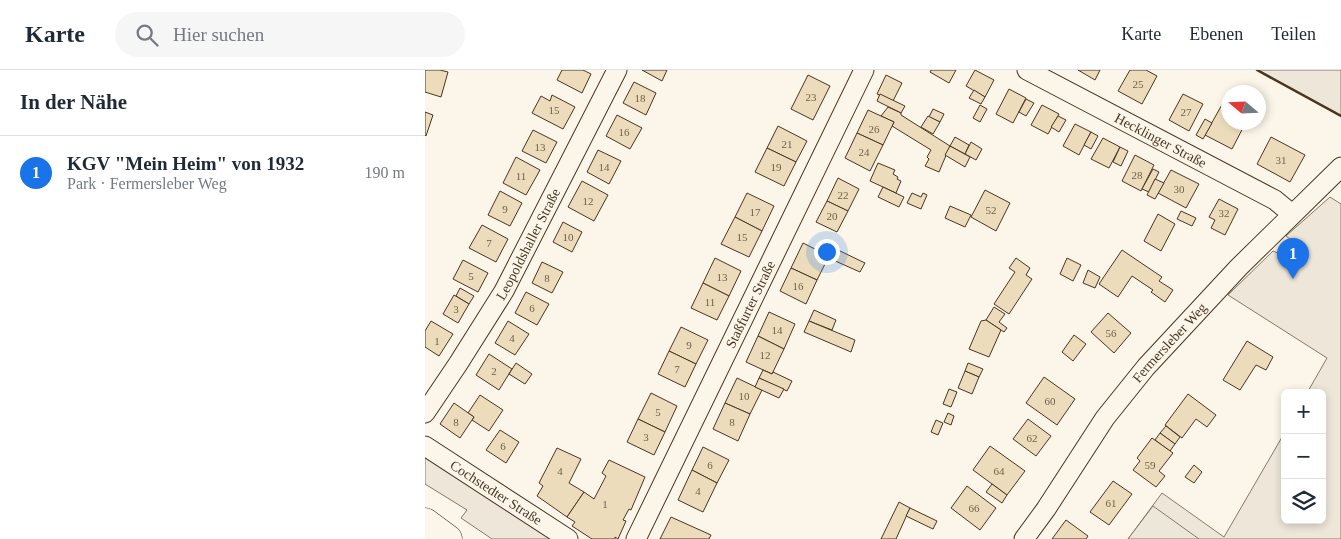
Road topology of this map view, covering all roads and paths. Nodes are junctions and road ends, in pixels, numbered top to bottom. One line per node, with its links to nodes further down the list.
1 (617, 70): 6 (street, Leopoldshaller Straße)
2 (863, 70): 11 (street, Staßfurter Straße)
3 (1027, 70): 5 (street, Hecklinger Straße)
4 (1341, 167): 5 (street, Fermersleber Weg)
5 (1292, 214): 12 (street, Fermersleber Weg)
6 (425, 413)
7 (425, 446): 10 (street, Cochstedter Straße)
8 (425, 522): 9 (highway)
9 (448, 539)
10 (568, 539)
11 (636, 539)
12 (1024, 539)

